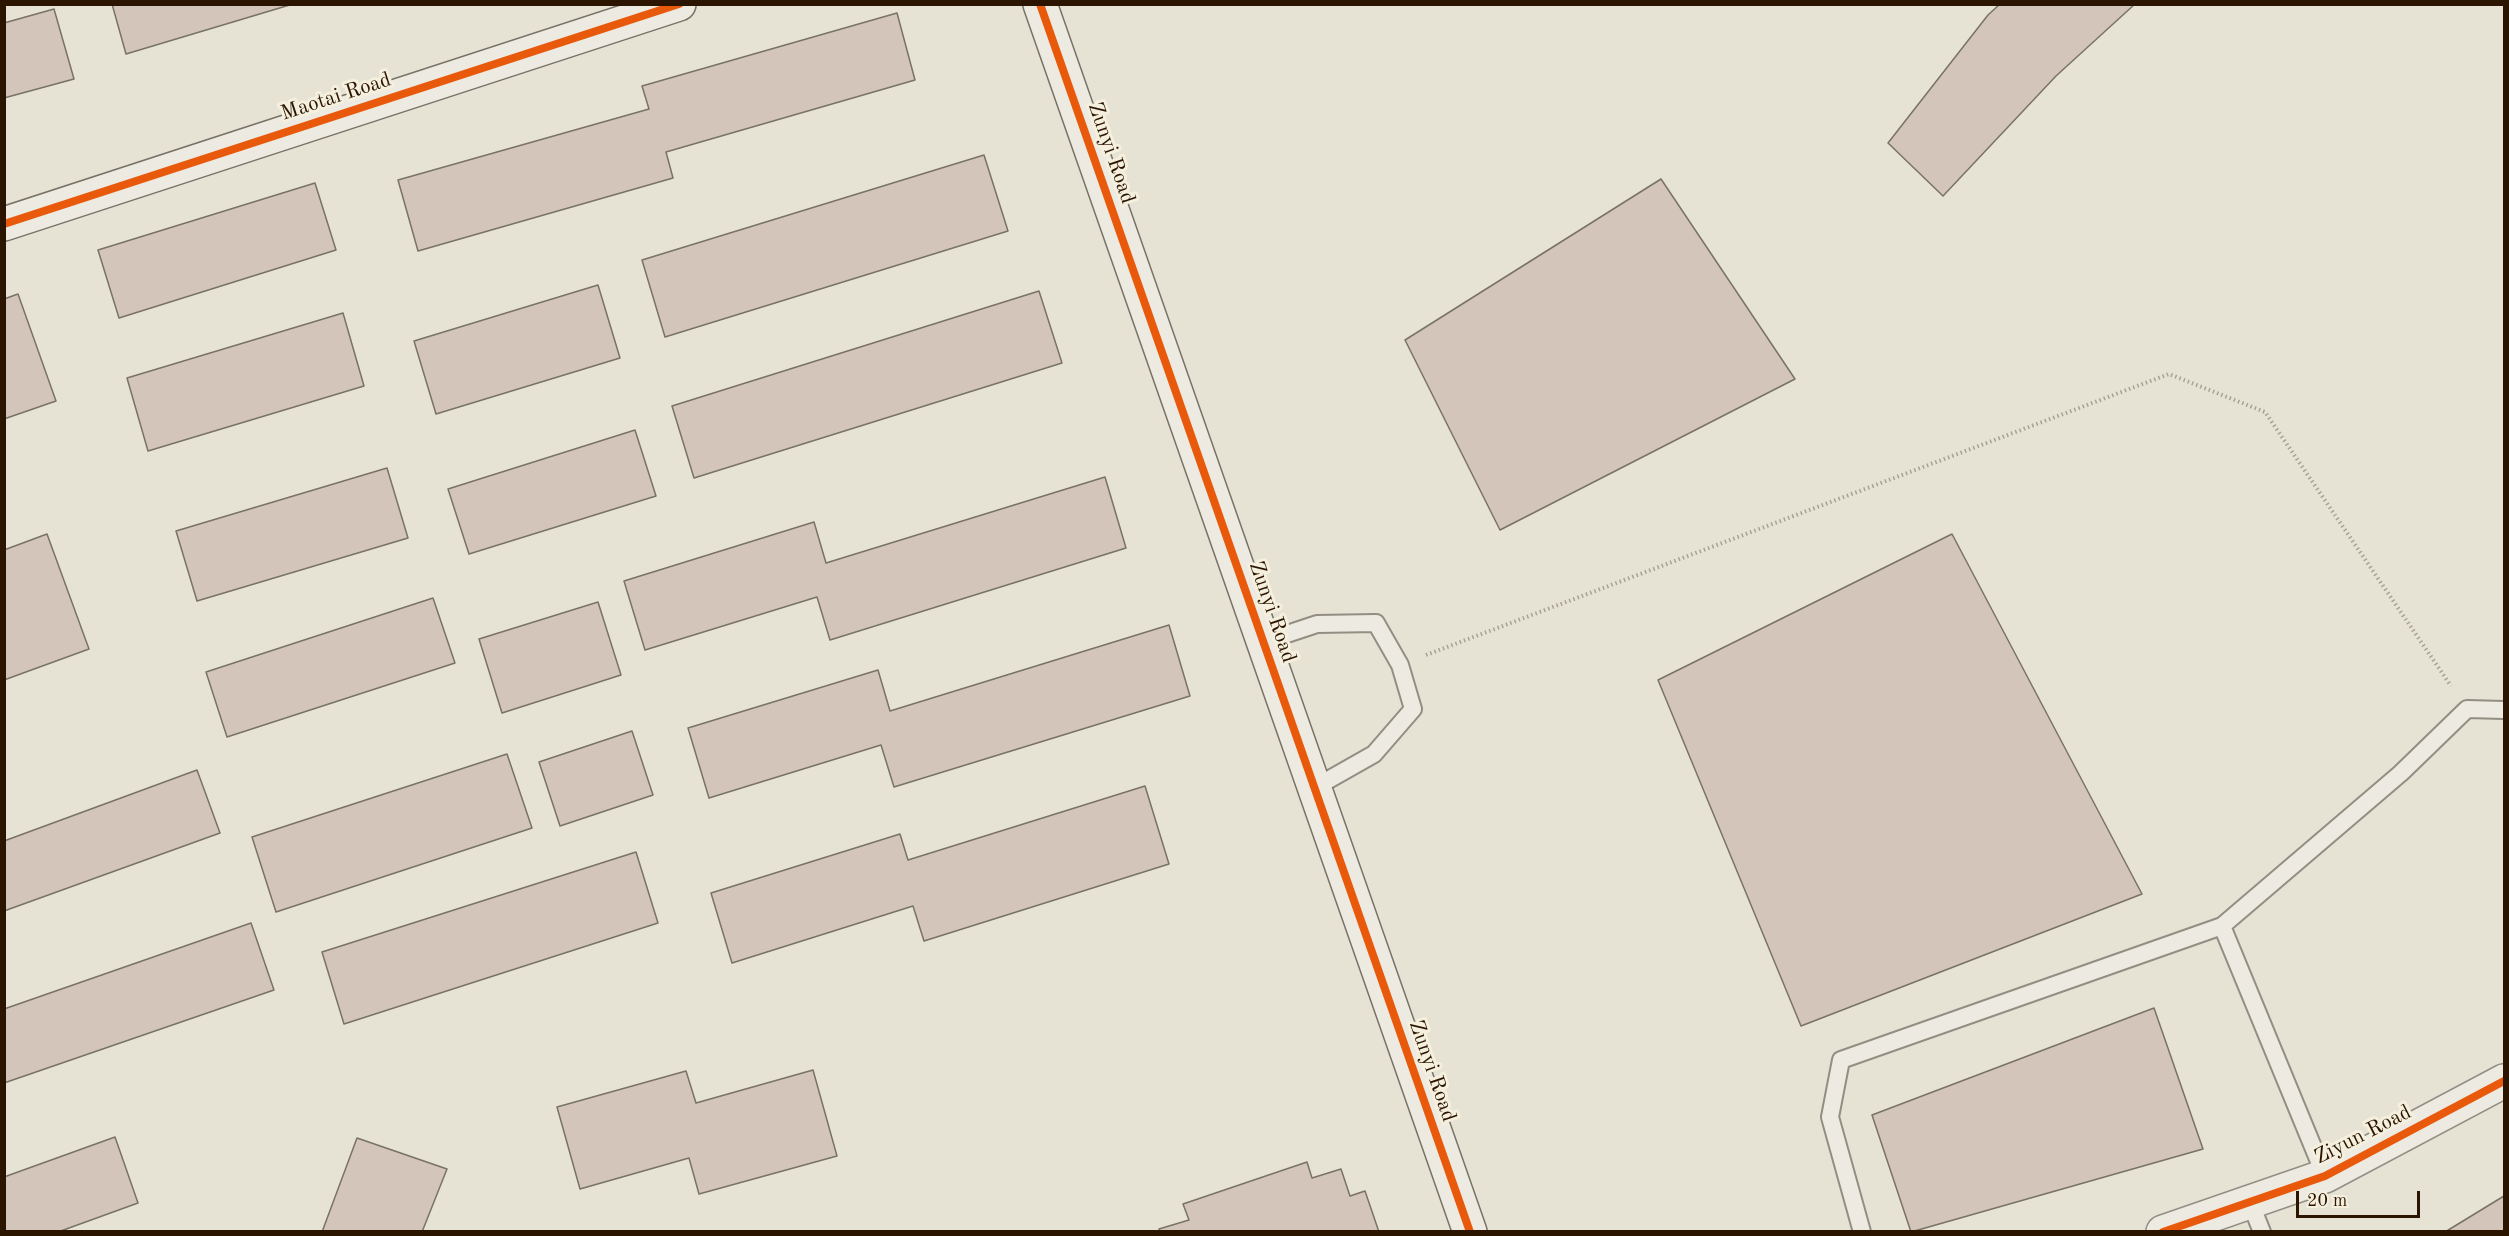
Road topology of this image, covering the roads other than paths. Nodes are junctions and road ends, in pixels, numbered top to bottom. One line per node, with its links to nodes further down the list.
1 (679, 4): 3 (street, Maotai Road)
2 (1040, 4): 4 (street, Zunyi Road)
3 (4, 224)
4 (1263, 642): 6 (street, Zunyi Road); 6 (lane)
5 (2505, 710): 7 (lane)
6 (1314, 788): 11 (street, Zunyi Road)
7 (2222, 926): 9 (lane); 12 (lane)
8 (2505, 1081): 9 (street, Ziyun Road)
9 (2325, 1176): 10 (street, Ziyun Road)
10 (2256, 1217): 13 (street, Ziyun Road)
11 (1470, 1232)
12 (1862, 1232)
13 (2163, 1232)

